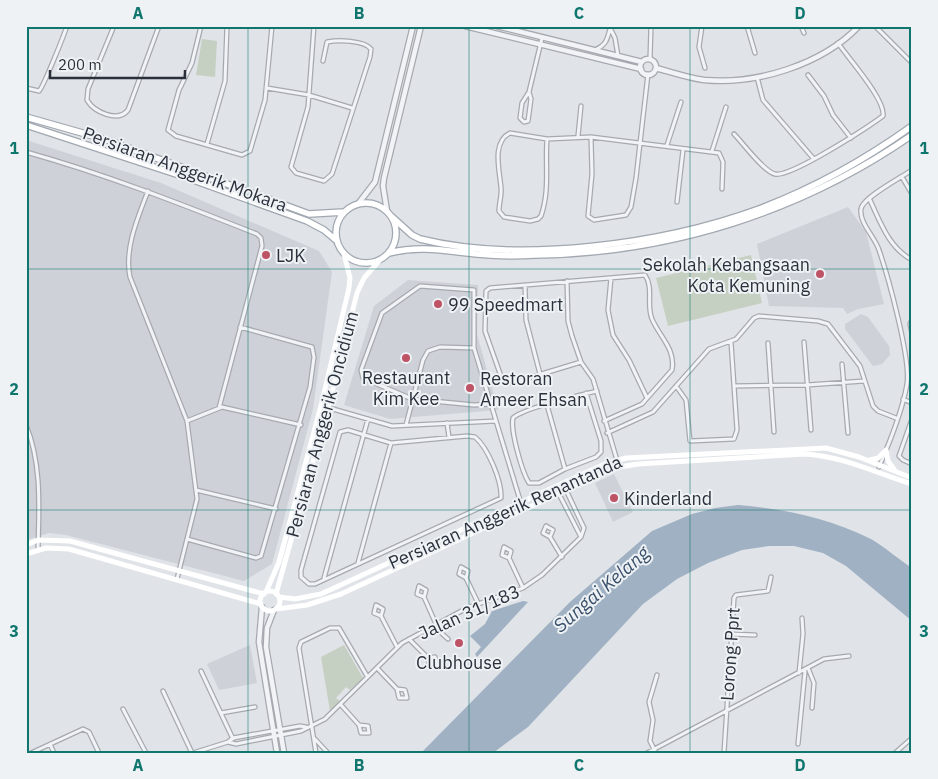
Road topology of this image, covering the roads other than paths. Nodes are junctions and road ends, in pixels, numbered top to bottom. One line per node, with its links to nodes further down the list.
1 (67, 26): 36 (street)
2 (114, 26): 3 (street)
3 (159, 26)
4 (201, 26): 54 (street)
5 (228, 26): 54 (street)
6 (272, 26): 37 (street)
7 (314, 26): 39 (street)
8 (413, 26): 67 (street)
9 (421, 26): 69 (street)
10 (465, 26): 22 (street)
11 (497, 26): 20 (street)
12 (651, 26): 26 (street)
13 (702, 26): 31 (street)
14 (747, 26): 24 (street)
15 (801, 26): 19 (street)
16 (859, 26): 21 (street)
17 (875, 26): 29 (street)
18 (610, 27): 23 (street); 25 (street)
19 (804, 33)
20 (542, 38): 22 (street); 23 (street)
21 (838, 43): 35 (street); 51 (street)
22 (541, 44): 32 (street); 38 (street)
23 (594, 50): 25 (street)
24 (755, 52)
25 (618, 56): 28 (street)
26 (650, 59): 28 (street); 30 (street)
27 (323, 61): 43 (street)
28 (642, 62): 32 (street)
29 (912, 63)
30 (656, 68): 33 (street); 35 (street)
31 (705, 68)
32 (641, 69): 33 (street)
33 (648, 74): 53 (street)
34 (808, 75): 51 (street)
35 (757, 77): 59 (street)
36 (26, 88)
37 (267, 88): 39 (street); 54 (street)
38 (529, 92): 38 (street)
39 (309, 95): 43 (street); 43 (street)
40 (681, 102): 55 (street)
41 (581, 106): 49 (street)
42 (726, 107): 57 (street)
43 (352, 108)
44 (26, 117): 68 (main road, Persiaran Anggerik Mokara)
45 (26, 124): 70 (main road, Persiaran Anggerik Mokara)
46 (912, 126): 69 (main road)
47 (734, 134): 59 (street)
48 (912, 135): 72 (main road)
49 (578, 136): 50 (street); 52 (street)
50 (592, 137): 53 (street); 53 (street)
51 (851, 138): 59 (street)
52 (547, 139): 52 (street)
53 (639, 142): 55 (street)
54 (207, 144)
55 (667, 145): 56 (street)
56 (684, 150): 57 (street); 66 (street)
57 (712, 151): 62 (street)
58 (26, 152): 63 (street)
59 (813, 158)
60 (912, 170): 61 (street)
61 (902, 177): 64 (street); 65 (street)
62 (722, 189)
63 (148, 191): 79 (street); 108 (street)
64 (912, 194)
65 (869, 198): 73 (street); 98 (street)
66 (677, 202)
67 (358, 204): 68 (main road); 69 (main road)
68 (344, 212): 70 (main road)
69 (389, 214): 72 (main road)
70 (337, 241): 71 (main road)
71 (344, 254): 74 (main road); 102 (main road, Persiaran Anggerik Oncidium)
72 (389, 254): 74 (main road)
73 (912, 260)
74 (379, 261): 104 (main road, Persiaran Anggerik Oncidium)
75 (611, 278): 76 (street); 96 (street); 96 (street)
76 (567, 281): 77 (street); 85 (street)
77 (525, 286): 87 (street); 87 (street)
78 (912, 318): 80 (street)
79 (240, 327): 103 (street); 113 (street)
80 (912, 334)
81 (731, 342): 88 (street); 92 (street); 93 (street)
82 (804, 342): 91 (street)
83 (768, 343): 90 (street)
84 (474, 348): 97 (street); 97 (street); 100 (street)
85 (581, 362): 87 (street); 94 (street)
86 (842, 364): 89 (street)
87 (540, 374)
88 (864, 381): 89 (street); 105 (street)
89 (845, 384): 91 (street); 118 (street)
90 (771, 385): 91 (street); 93 (street); 116 (street)
91 (808, 385): 115 (street)
92 (676, 386): 93 (street); 117 (street)
93 (734, 386)
94 (597, 391): 95 (street); 110 (street)
95 (586, 393): 101 (street); 128 (street)
96 (647, 398): 110 (street)
97 (412, 399): 100 (street); 114 (street)
98 (903, 400): 99 (street); 105 (street)
99 (912, 402)
100 (491, 404): 109 (street)
101 (547, 405): 128 (street); 128 (street)
102 (321, 406): 104 (street); 157 (main road, Persiaran Anggerik Oncidium)
103 (219, 408): 108 (street); 113 (street)
104 (328, 408): 106 (street); 158 (main road, Persiaran Anggerik Oncidium)
105 (896, 418): 122 (street)
106 (368, 419): 114 (street); 119 (street)
107 (912, 419): 125 (street)
108 (187, 421): 133 (street)
109 (496, 421): 111 (street); 136 (street)
110 (604, 421): 117 (street)
111 (447, 423): 114 (street); 120 (street)
112 (26, 425): 144 (street)
113 (300, 425): 138 (street)
114 (406, 425)
115 (811, 430)
116 (774, 432)
117 (607, 433): 123 (street)
118 (848, 433)
119 (364, 435): 121 (street); 155 (street); 155 (street)
120 (449, 437): 121 (street); 150 (street)
121 (391, 443): 150 (street)
122 (886, 450): 124 (main road); 126 (street); 130 (main road)
123 (617, 460): 124 (main road, Persiaran Anggerik Renantanda); 127 (street); 136 (main road, Persiaran Anggerik Renantanda)
124 (868, 460): 126 (main road, Persiaran Anggerik Renantanda)
125 (912, 464)
126 (880, 465): 129 (street); 130 (main road, Persiaran Anggerik Renantanda)
127 (619, 467): 129 (main road, Persiaran Anggerik Renantanda); 134 (main road, Persiaran Anggerik Renantanda)
128 (565, 469)
129 (877, 472): 132 (main road, Persiaran Anggerik Renantanda)
130 (899, 473): 131 (main road, Persiaran Anggerik Renantanda)
131 (912, 478)
132 (912, 484)
133 (196, 490): 138 (street); 143 (street)
134 (566, 490): 135 (main road, Persiaran Anggerik Renantanda); 137 (street)
135 (559, 494): 139 (street); 140 (main road, Persiaran Anggerik Renantanda)
136 (520, 503): 140 (street); 158 (main road, Persiaran Anggerik Renantanda)
137 (573, 506): 139 (street); 142 (street)
138 (276, 509): 143 (street)
139 (567, 509): 142 (street)
140 (523, 510): 162 (main road, Persiaran Anggerik Renantanda)
141 (550, 537): 148 (street)
142 (581, 537): 148 (street, Jalan 31/183)
143 (187, 539): 151 (street)
144 (38, 540): 145 (main road); 146 (street); 151 (main road)
145 (26, 545)
146 (38, 549): 147 (main road); 154 (main road)
147 (26, 554)
148 (562, 557): 156 (street, Jalan 31/183)
149 (509, 558): 156 (street)
150 (358, 563): 155 (street)
151 (178, 571): 154 (street); 157 (main road)
152 (771, 577): 166 (street, Lorong Pprt)
153 (466, 578): 160 (street)
154 (177, 579): 161 (main road)
155 (324, 579)
156 (524, 588): 160 (street, Jalan 31/183)
157 (265, 593): 158 (main road); 161 (main road)
158 (277, 595): 162 (main road)
159 (424, 597): 165 (street)
160 (478, 603): 165 (street, Jalan 31/183)
161 (261, 606): 162 (main road); 193 (street)
162 (275, 610): 191 (street)
163 (381, 616): 170 (street)
164 (802, 618): 176 (street)
165 (436, 624): 168 (street, Jalan 31/183); 169 (street)
166 (730, 634): 167 (street); 185 (street, Lorong Pprt)
167 (755, 635)
168 (409, 638): 170 (street, Jalan 31/183); 172 (street)
169 (448, 639)
170 (397, 647): 173 (street, Jalan 31/183)
171 (849, 656): 174 (street)
172 (428, 658)
173 (378, 669): 178 (street, Jalan 31/183); 179 (street)
174 (806, 670): 176 (street); 183 (street); 200 (street)
175 (201, 671): 186 (street)
176 (799, 673): 185 (street)
177 (657, 675): 202 (street)
178 (367, 676): 181 (street, Jalan 31/183); 187 (street)
179 (397, 689)
180 (163, 691): 207 (street)
181 (341, 705): 187 (street, Jalan 31/183); 188 (street)
182 (255, 707): 186 (street)
183 (812, 708)
184 (123, 710): 206 (street)
185 (726, 711): 202 (street); 214 (street, Lorong Pprt)
186 (221, 713): 194 (street)
187 (313, 725): 190 (street, Jalan 31/183); 195 (street)
188 (359, 725)
189 (294, 727): 190 (street); 191 (street); 192 (street)
190 (306, 727): 192 (street)
191 (280, 732): 192 (street); 193 (street); 210 (street)
192 (295, 732)
193 (273, 734): 194 (street); 199 (street); 209 (street)
194 (233, 738): 197 (street); 199 (street)
195 (314, 738): 211 (street); 212 (street)
196 (912, 738): 215 (street)
197 (228, 742): 199 (street); 201 (street)
198 (50, 744): 203 (street); 204 (street); 205 (street)
199 (236, 744)
200 (798, 744)
201 (215, 746): 207 (street); 208 (street)
202 (655, 751): 213 (street)
203 (31, 753)
204 (54, 753)
205 (98, 753)
206 (146, 753)
207 (192, 753)
208 (216, 753)
209 (276, 753)
210 (284, 753)
211 (316, 753)
212 (328, 753)
213 (647, 753)
214 (724, 753)
215 (895, 753)

